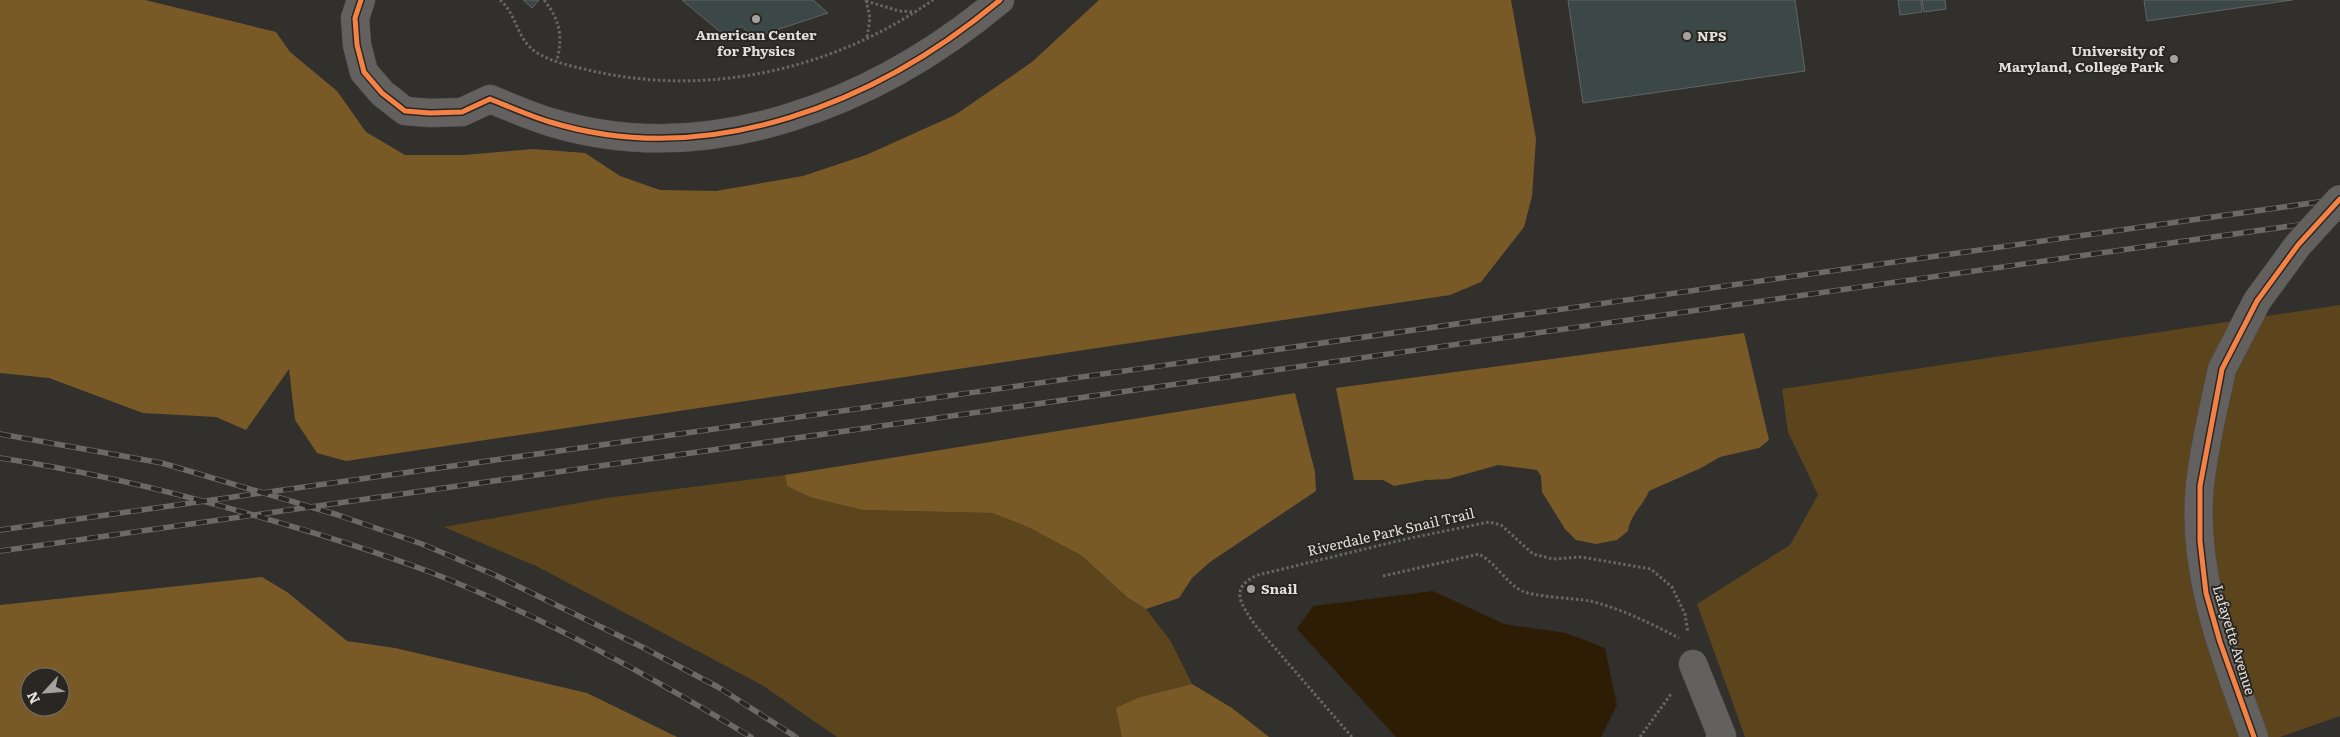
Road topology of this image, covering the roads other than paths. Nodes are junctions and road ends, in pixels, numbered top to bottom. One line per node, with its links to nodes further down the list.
1 (361, 0): 2 (street)
2 (1000, 0)
3 (2340, 199): 6 (street, Lafayette Avenue, bridge)
4 (1692, 657): 5 (street)
5 (1720, 737)
6 (2254, 737)

